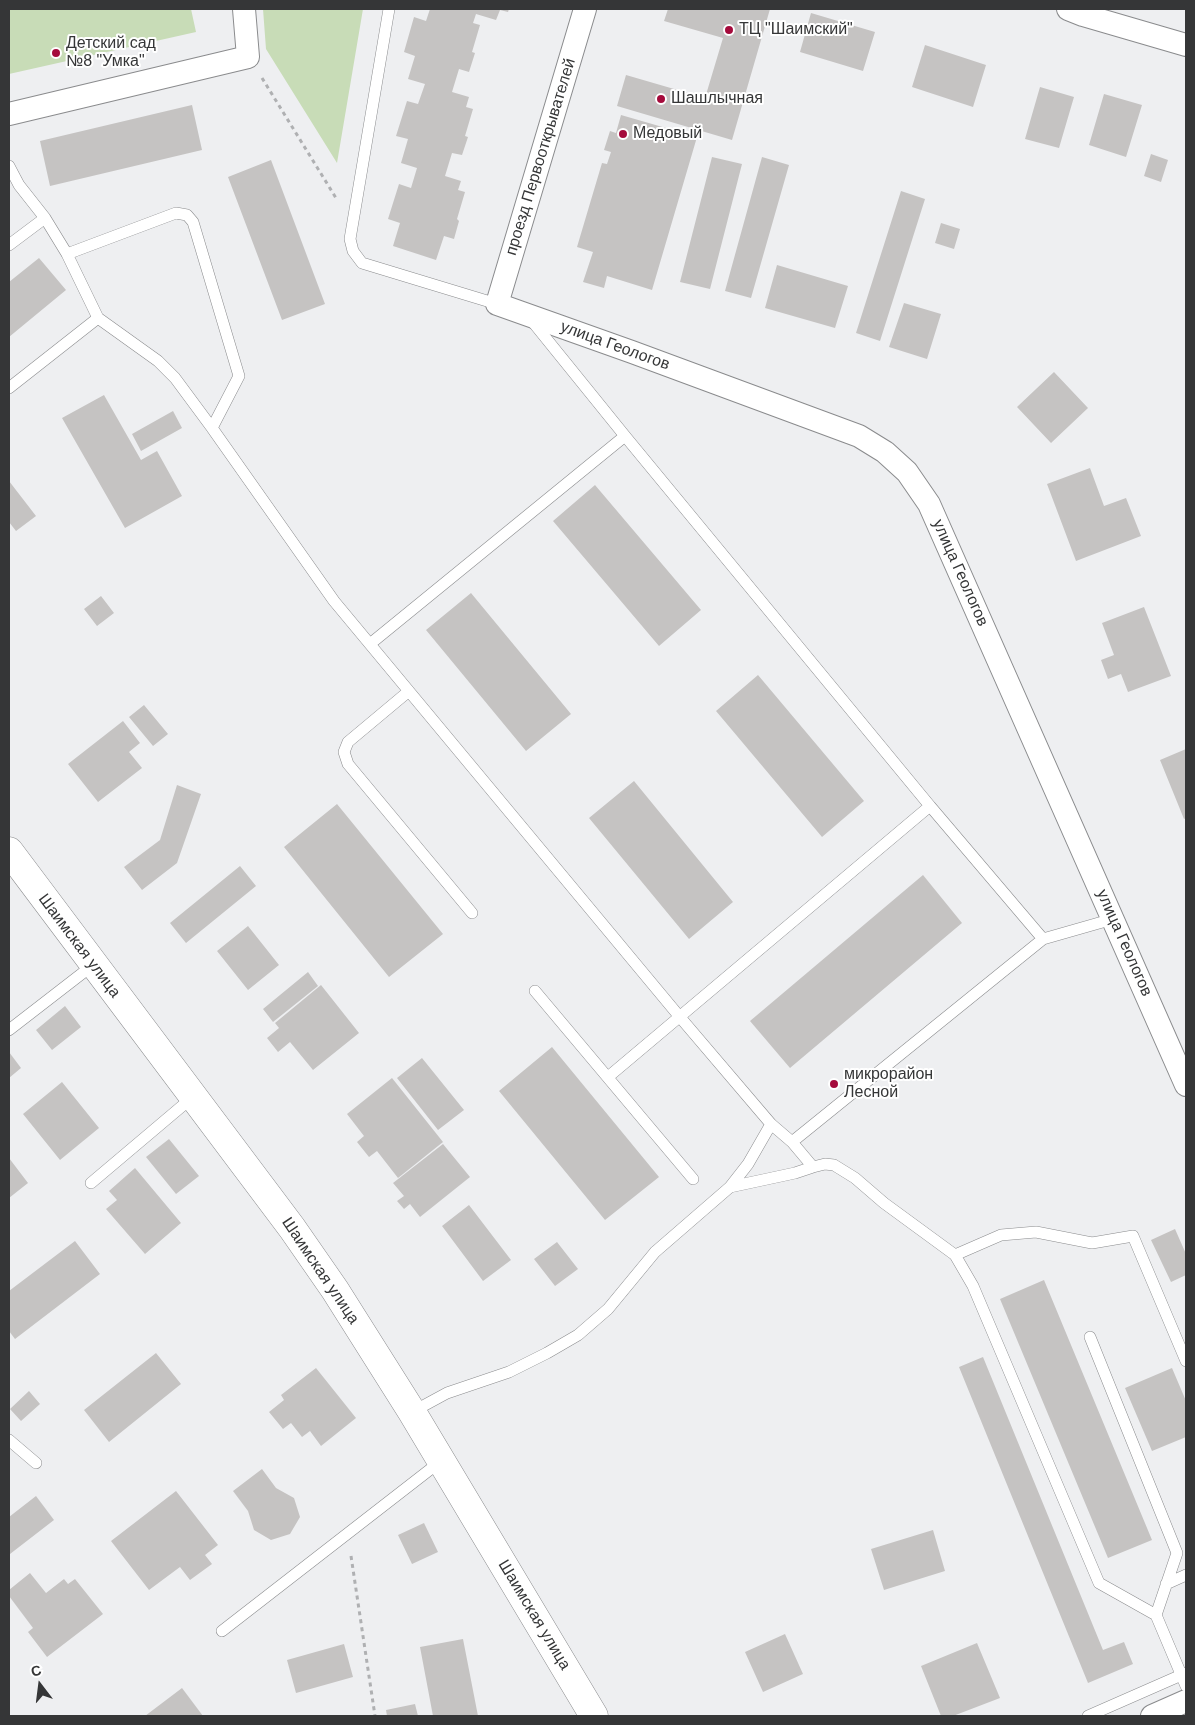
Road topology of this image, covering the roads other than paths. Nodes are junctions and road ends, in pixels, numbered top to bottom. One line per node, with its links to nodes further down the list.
1 (244, 9): 6 (street)
2 (389, 9): 11 (lane)
3 (585, 9): 11 (street, проезд Первооткрывателей)
4 (1068, 9): 5 (street)
5 (1186, 45)
6 (9, 114)
7 (9, 166): 8 (lane)
8 (45, 218): 9 (lane); 10 (lane)
9 (9, 245)
10 (67, 254): 13 (lane); 15 (lane)
11 (497, 304): 12 (street, улица Геологов)
12 (528, 315): 16 (lane); 22 (street, улица Геологов)
13 (98, 318): 14 (lane); 15 (lane)
14 (9, 388)
15 (212, 428): 17 (lane)
16 (625, 436): 17 (lane); 19 (lane)
17 (370, 644): 18 (lane)
18 (409, 691): 21 (lane); 26 (lane)
19 (930, 806): 23 (lane); 26 (lane)
20 (9, 851): 24 (main road, Шаимская улица)
21 (472, 913)
22 (1114, 919): 23 (lane); 29 (street, улица Геологов)
23 (1043, 939): 32 (lane)
24 (93, 965): 27 (lane); 30 (main road, Шаимская улица)
25 (535, 991): 28 (lane)
26 (679, 1016): 28 (lane); 31 (lane)
27 (9, 1030)
28 (608, 1077): 34 (lane)
29 (1186, 1085)
30 (194, 1096): 35 (lane); 40 (main road, Шаимская улица)
31 (771, 1124): 32 (lane); 36 (lane)
32 (792, 1142): 33 (lane)
33 (813, 1167): 36 (lane); 37 (lane)
34 (693, 1179)
35 (91, 1183)
36 (730, 1187): 40 (lane)
37 (955, 1255): 39 (lane); 46 (lane)
38 (1090, 1337): 45 (lane)
39 (1186, 1361)
40 (412, 1412): 42 (main road, Шаимская улица)
41 (9, 1440): 43 (lane)
42 (441, 1460): 47 (lane); 51 (main road, Шаимская улица)
43 (36, 1463)
44 (1186, 1576): 45 (lane)
45 (1166, 1584): 46 (lane)
46 (1156, 1615): 48 (lane)
47 (222, 1631)
48 (1184, 1674): 49 (lane); 52 (lane)
49 (1186, 1686)
50 (1186, 1701): 53 (street)
51 (594, 1716)
52 (1088, 1716)
53 (1152, 1716)

